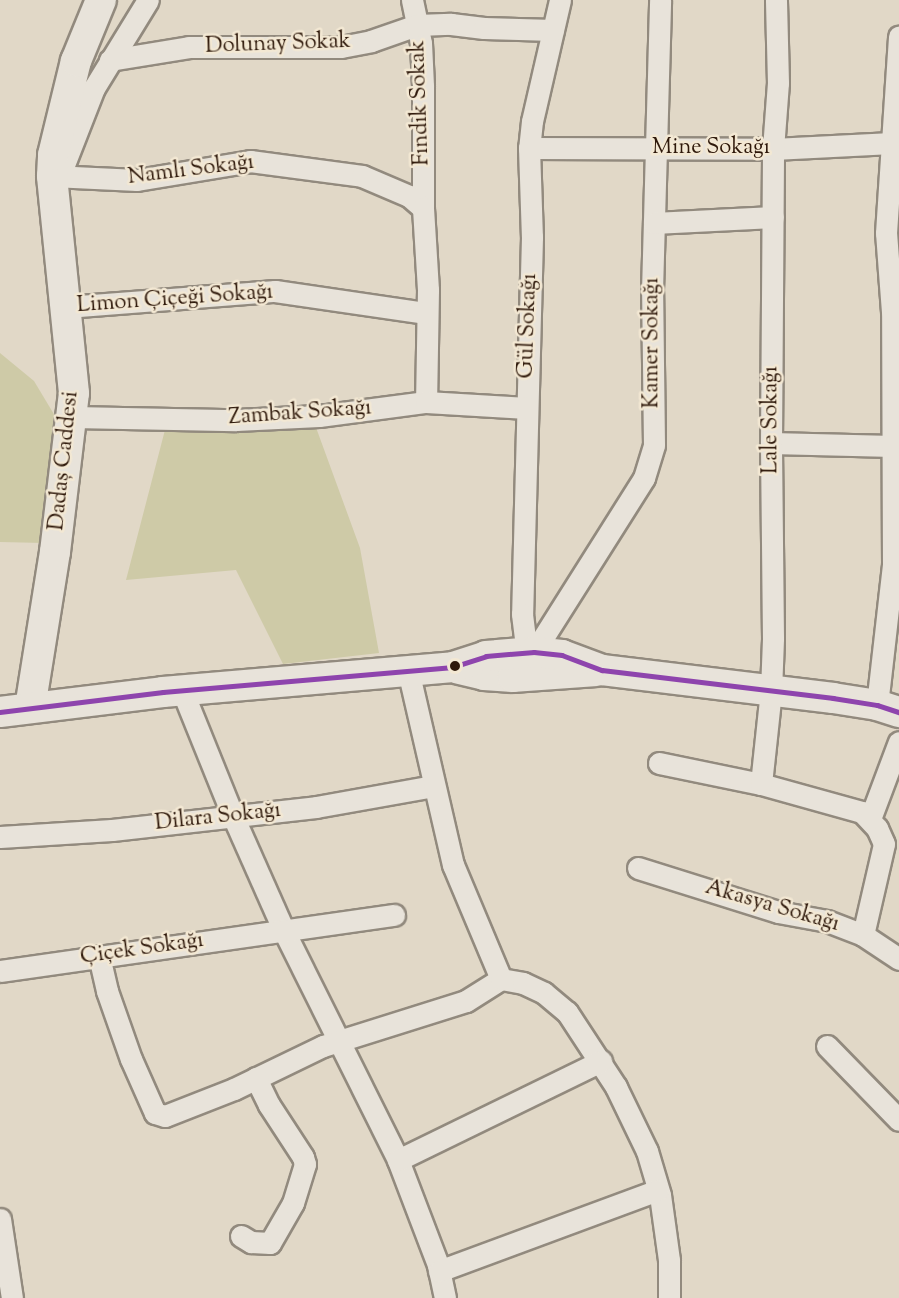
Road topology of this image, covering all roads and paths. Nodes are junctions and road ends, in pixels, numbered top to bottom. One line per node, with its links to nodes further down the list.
1 (101, 0): 15 (main road)
2 (148, 0): 10 (street, Dadaş Caddesi)
3 (412, 0): 7 (street, Fındık Sokak)
4 (560, 0): 8 (street, Gül Sokağı)
5 (660, 0): 14 (street, Kamer Sokağı)
6 (776, 0): 13 (street, Lale Sokağı)
7 (417, 25): 8 (street, Dolunay Sokak); 10 (street, Dolunay Sokak); 16 (street, Fındık Sokak)
8 (553, 30): 12 (street, Gül Sokağı)
9 (899, 36): 11 (street)
10 (110, 60): 15 (street, Dadaş Caddesi)
11 (892, 143): 13 (street, Mine Sokağı); 20 (street)
12 (528, 148): 14 (street, Mine Sokağı); 23 (street, Gül Sokağı)
13 (773, 149): 14 (street, Mine Sokağı); 17 (street, Lale Sokağı)
14 (655, 150): 18 (street, Kamer Sokağı)
15 (56, 176): 16 (street, Namlı Sokağı); 19 (main road, Dadaş Caddesi)
16 (423, 208): 21 (street)
17 (773, 217): 18 (street); 25 (street, Lale Sokağı)
18 (654, 223): 27 (street, Kamer Sokağı)
19 (66, 307): 21 (street, Limon Çiçeği Sokağı); 24 (main road, Dadaş Caddesi)
20 (895, 312): 26 (street)
21 (426, 313): 22 (street)
22 (426, 402): 23 (street, Zambak Sokağı); 24 (street, Zambak Sokağı)
23 (527, 408): 27 (street, Gül Sokağı)
24 (73, 417): 34 (main road, Dadaş Caddesi)
25 (771, 443): 26 (street); 33 (street, Lale Sokağı)
26 (893, 446): 28 (street)
27 (534, 652): 29 (main road); 31 (main road)
28 (892, 656): 35 (street)
29 (453, 667): 30 (main road); 31 (main road)
30 (408, 670): 32 (main road); 40 (street)
31 (602, 670): 33 (main road)
32 (182, 690): 34 (main road); 41 (street)
33 (771, 691): 35 (main road); 39 (street, Lale Sokağı)
34 (30, 708): 36 (main road)
35 (888, 708)
36 (0, 712)
37 (899, 742): 42 (street)
38 (659, 763): 39 (street)
39 (761, 784): 42 (street)
40 (434, 786): 41 (street, Dilara Sokağı); 52 (street)
41 (233, 816): 44 (street, Dilara Sokağı); 47 (street)
42 (874, 824): 43 (street); 48 (street)
43 (899, 836)
44 (0, 837)
45 (638, 868): 48 (street, Akasya Sokağı)
46 (394, 915): 47 (street, Çiçek Sokağı)
47 (283, 929): 49 (street, Çiçek Sokağı); 53 (street)
48 (863, 935): 50 (street, Akasya Sokağı)
49 (99, 956): 51 (street, Çiçek Sokağı); 56 (street)
50 (899, 959)
51 (0, 971)
52 (501, 979): 53 (street); 55 (street)
53 (338, 1042): 56 (street); 58 (street)
54 (827, 1046): 57 (street)
55 (601, 1061): 58 (street); 59 (street)
56 (256, 1078): 61 (street)
57 (899, 1120)
58 (398, 1160): 62 (street)
59 (658, 1190): 62 (street); 65 (street)
60 (0, 1219): 63 (street)
61 (241, 1236)
62 (439, 1271): 64 (street)
63 (12, 1298)
64 (445, 1298)
65 (669, 1298)

